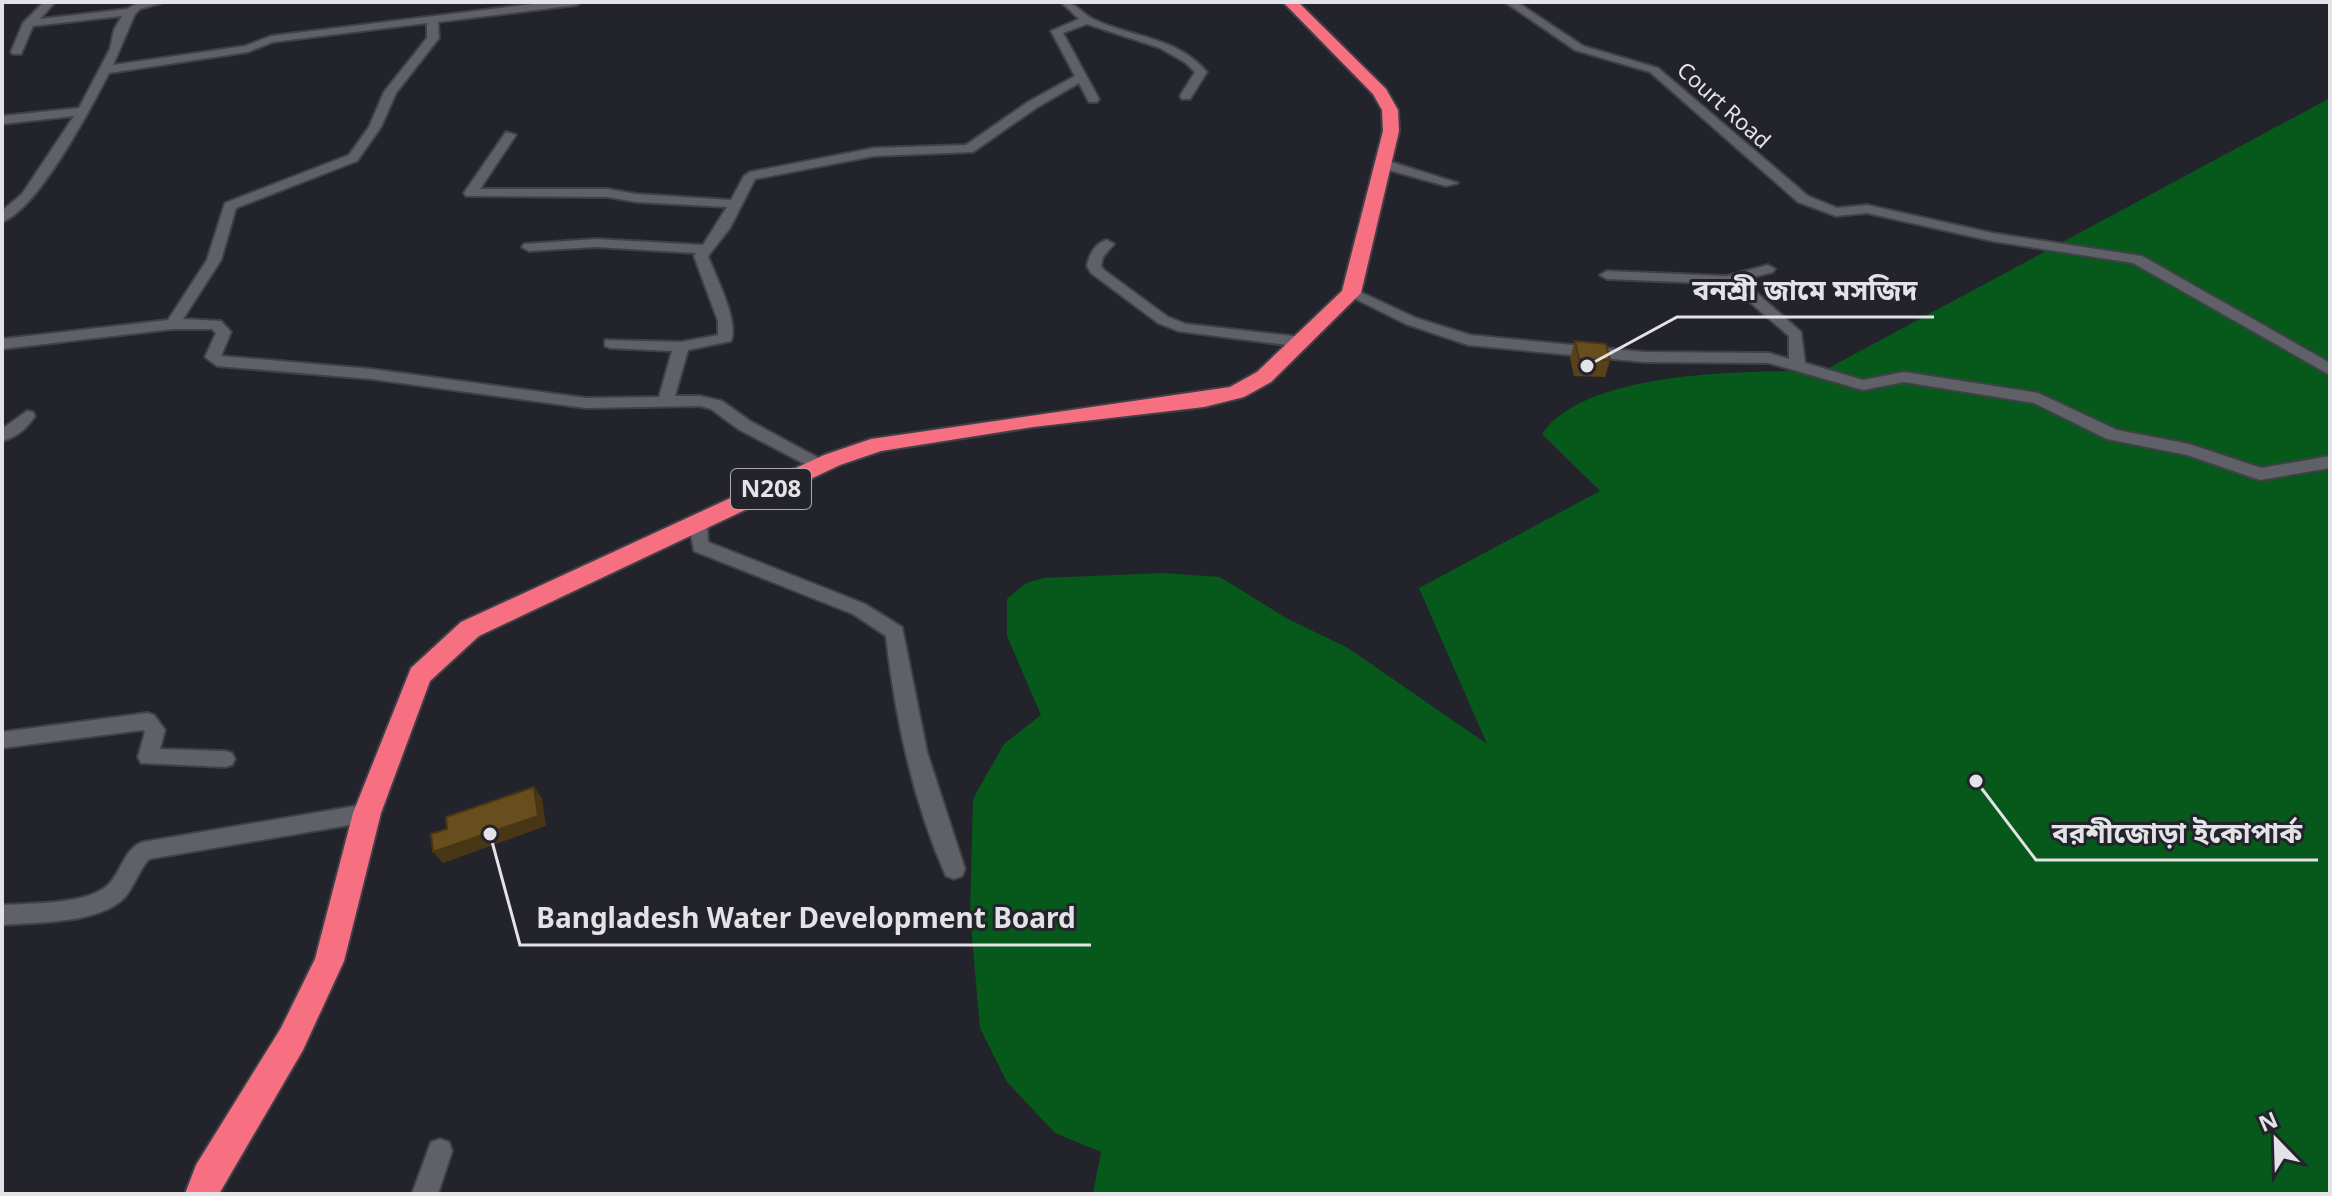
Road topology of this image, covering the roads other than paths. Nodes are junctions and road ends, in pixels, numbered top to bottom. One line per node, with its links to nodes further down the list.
1 (50, 2): 12 (street)
2 (159, 2): 8 (street)
3 (454, 2): 9 (street)
4 (576, 2): 9 (street)
5 (1066, 2): 11 (street)
6 (1290, 2): 21 (highway)
7 (1510, 2): 38 (street, Court Road)
8 (130, 12): 12 (street); 14 (street)
9 (456, 16): 10 (street)
10 (432, 20): 14 (street); 32 (street)
11 (1088, 20): 15 (street); 16 (street)
12 (29, 23): 13 (street)
13 (17, 52)
14 (104, 70): 18 (street)
15 (1081, 77): 17 (street); 23 (street)
16 (1186, 96)
17 (1093, 99)
18 (83, 111): 19 (street); 24 (street)
19 (2, 120)
20 (510, 135): 23 (street)
21 (1383, 164): 22 (street); 31 (highway)
22 (1451, 183)
23 (735, 204): 27 (street)
24 (2, 218)
25 (1107, 244): 33 (street)
26 (529, 247): 27 (street)
27 (704, 249): 36 (street)
28 (1768, 269): 30 (street)
29 (1607, 275): 30 (street)
30 (1733, 280): 37 (street)
31 (1351, 293): 33 (highway, N208); 37 (street)
32 (173, 324): 35 (street); 39 (street)
33 (1302, 342): 43 (highway, N208)
34 (610, 343): 36 (street)
35 (2, 344)
36 (681, 347): 39 (street)
37 (1797, 364): 42 (street)
38 (2330, 370)
39 (666, 400): 43 (street)
40 (27, 416): 41 (street)
41 (2, 436)
42 (2330, 462)
43 (820, 466): 44 (highway, N208)
44 (698, 524): 47 (highway, N208); 48 (street)
45 (2, 740): 46 (street)
46 (225, 759)
47 (367, 813): 49 (street); 51 (highway, N208)
48 (954, 869)
49 (2, 915)
50 (440, 1151): 52 (street)
51 (202, 1194)
52 (425, 1194)

